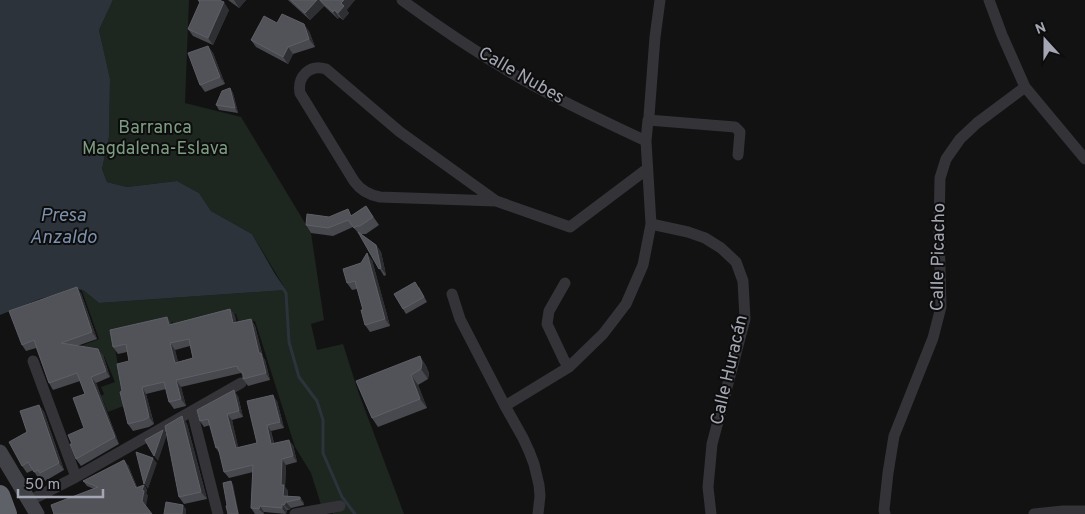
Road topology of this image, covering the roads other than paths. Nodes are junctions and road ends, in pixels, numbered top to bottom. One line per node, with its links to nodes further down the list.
1 (402, 0): 6 (street, Calle Nubes)
2 (660, 0): 5 (street)
3 (989, 0): 4 (street)
4 (1025, 87): 8 (street); 31 (street, Calle Picacho)
5 (649, 118): 6 (street); 7 (street)
6 (646, 141): 9 (street)
7 (738, 155)
8 (1085, 159)
9 (647, 170): 10 (street); 11 (street)
10 (496, 201): 10 (street)
11 (651, 224): 15 (street); 30 (street, Calle Huracán)
12 (565, 283): 15 (street)
13 (452, 294): 17 (street)
14 (33, 361): 20 (street)
15 (569, 368): 17 (street)
16 (241, 383): 18 (street)
17 (505, 406): 29 (street)
18 (192, 411): 20 (street); 27 (street)
19 (0, 452): 24 (main road)
20 (76, 477): 24 (street)
21 (0, 495): 26 (highway)
22 (340, 506): 28 (street)
23 (0, 507): 26 (highway)
24 (33, 507)
25 (1085, 511): 32 (street)
26 (6, 514)
27 (218, 514)
28 (295, 514)
29 (538, 514)
30 (711, 514)
31 (885, 514)
32 (1034, 514)

